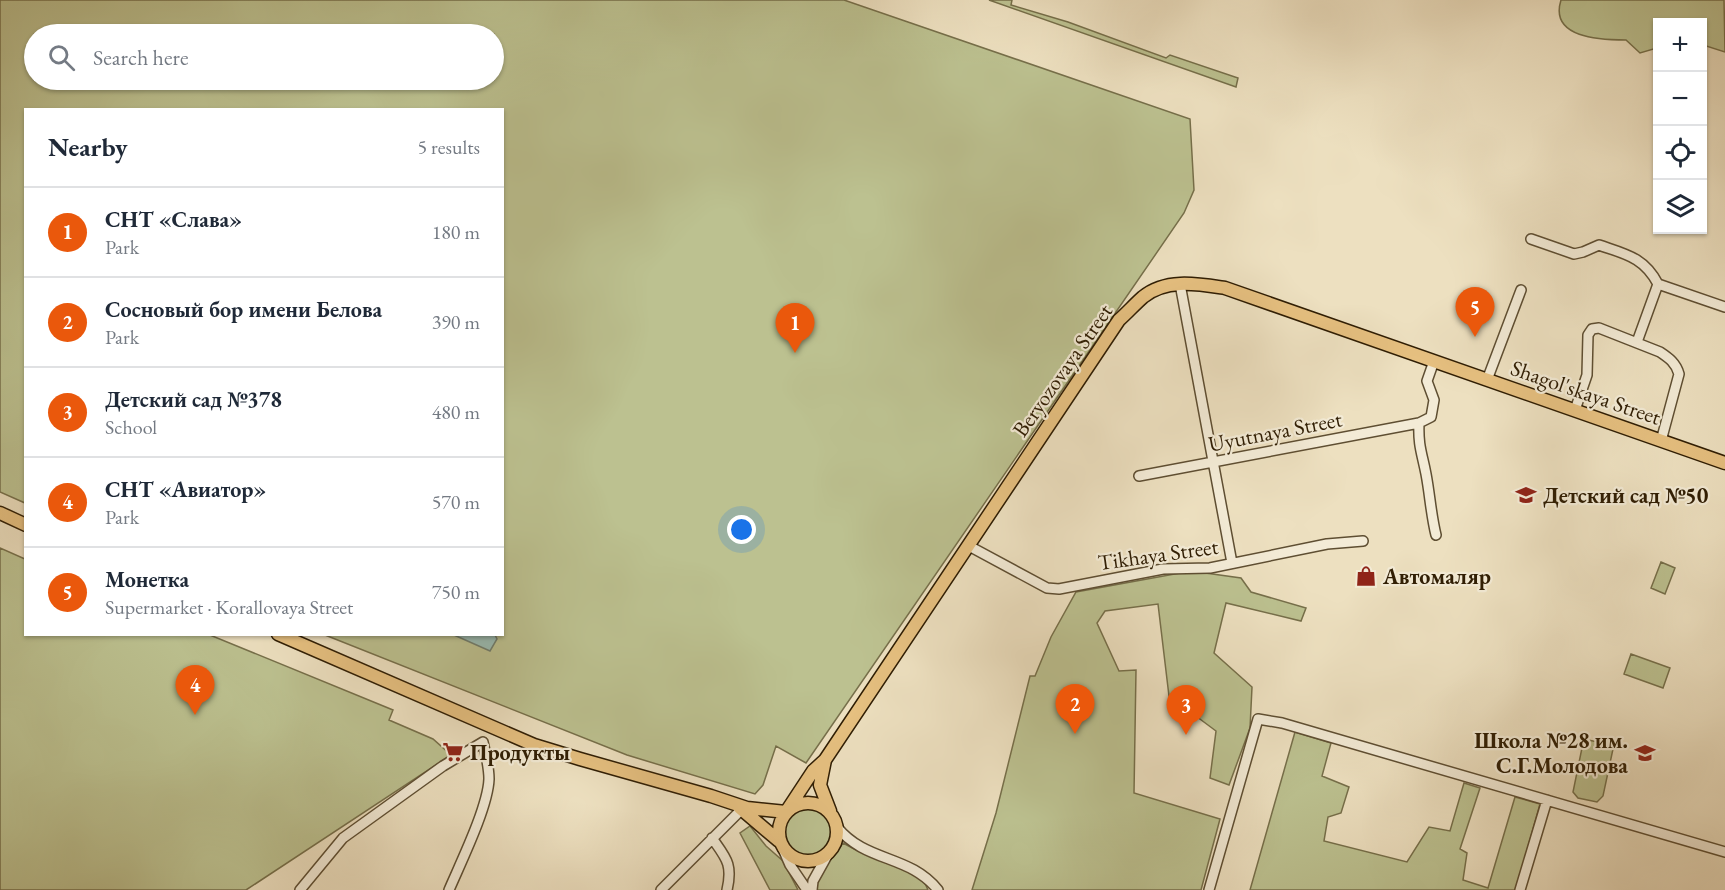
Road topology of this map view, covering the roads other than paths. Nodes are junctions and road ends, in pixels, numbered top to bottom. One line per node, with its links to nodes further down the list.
1 (1531, 239): 3 (street)
2 (1180, 284): 7 (main road, Beryozovaya Street); 12 (street); 19 (main road, Beryozovaya Street)
3 (1658, 284): 5 (street); 6 (street)
4 (1521, 290): 8 (street)
5 (1725, 307)
6 (1637, 342): 9 (street); 11 (street)
7 (1434, 361): 8 (main road, Shagol'skaya Street); 10 (street)
8 (1487, 380): 9 (main road, Shagol'skaya Street)
9 (1575, 410): 11 (main road, Shagol'skaya Street)
10 (1419, 423): 12 (street, Uyutnaya Street); 17 (street)
11 (1661, 441): 13 (main road, Shagol'skaya Street)
12 (1214, 463): 14 (street, Uyutnaya Street); 20 (street)
13 (1725, 463)
14 (1139, 476)
15 (0, 513): 16 (main road)
16 (24, 524)
17 (1436, 535)
18 (1363, 541): 20 (street, Tikhaya Street)
19 (969, 546): 20 (street, Tikhaya Street); 24 (main road, Beryozovaya Street)
20 (1232, 563)
21 (283, 636): 22 (main road)
22 (490, 727): 23 (street); 26 (main road)
23 (483, 742): 34 (street); 35 (street)
24 (825, 760): 27 (main road, Beryozovaya Street); 28 (main road, Beryozovaya Street)
25 (1547, 800): 32 (street); 41 (street); 42 (street)
26 (736, 806): 27 (main road); 30 (street); 31 (main road)
27 (786, 813): 28 (main road); 31 (main road)
28 (831, 815): 29 (main road)
29 (837, 827): 33 (main road); 40 (street)
30 (712, 838): 36 (street); 37 (street)
31 (781, 845): 33 (main road); 38 (street)
32 (1725, 852)
33 (828, 854): 39 (street)
34 (300, 890)
35 (449, 890)
36 (661, 890)
37 (727, 890)
38 (807, 890)
39 (812, 890)
40 (938, 890)
41 (1209, 890)
42 (1520, 890)

